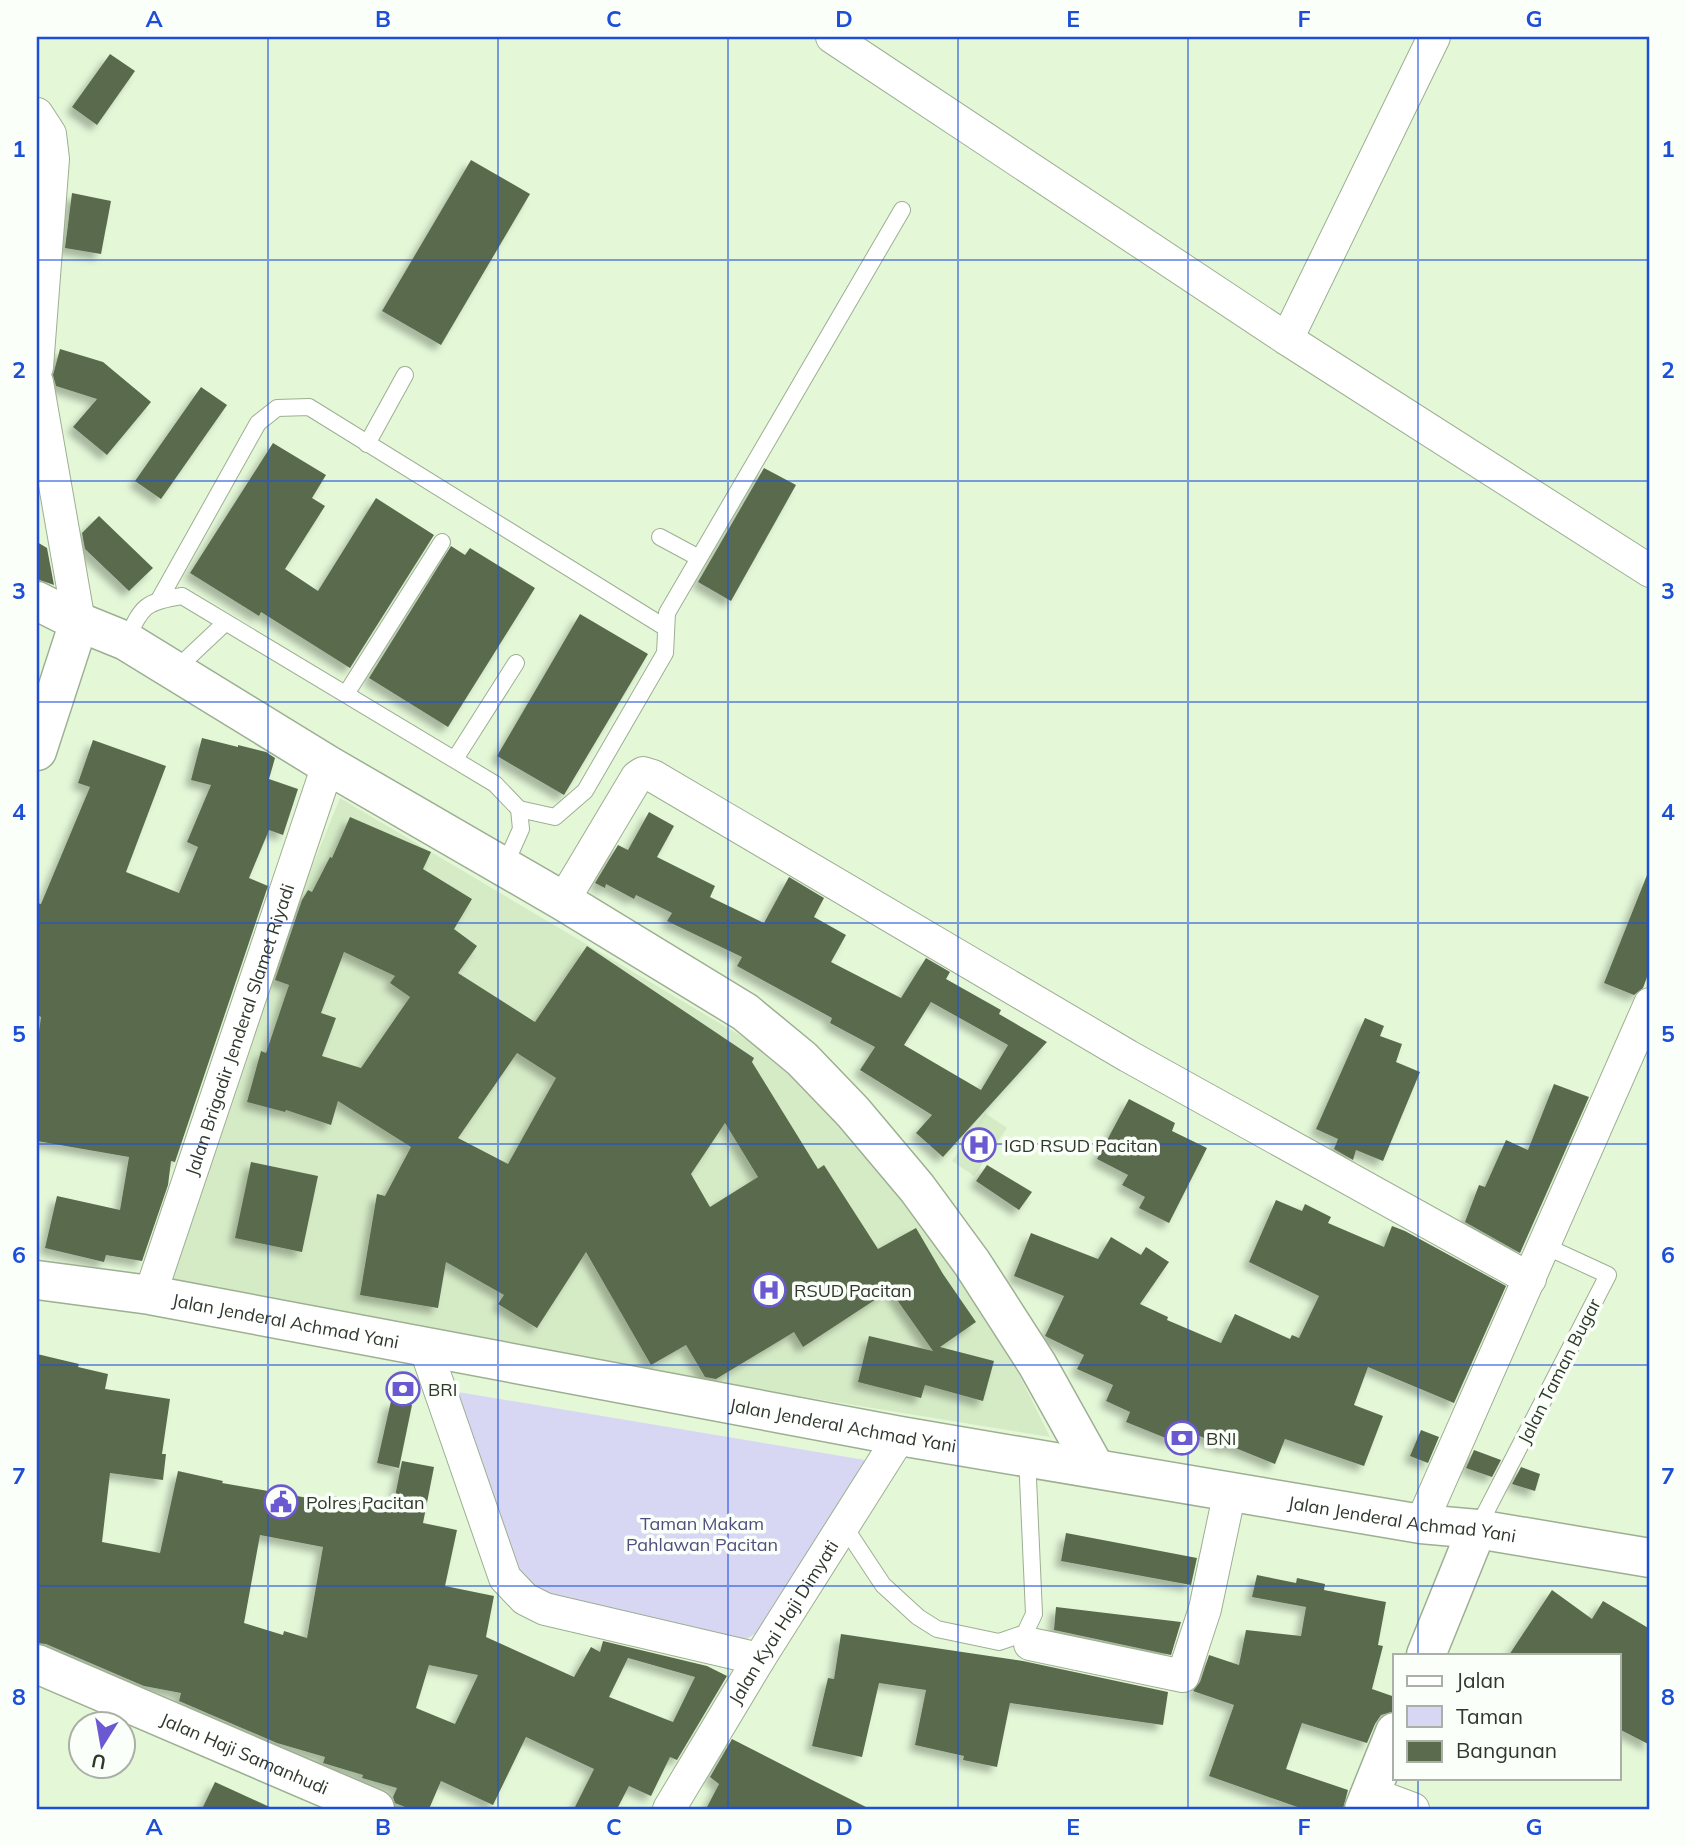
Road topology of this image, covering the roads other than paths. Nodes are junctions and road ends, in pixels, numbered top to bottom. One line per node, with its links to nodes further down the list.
1 (832, 37): 5 (street)
2 (1434, 37): 5 (street)
3 (37, 114): 6 (street)
4 (902, 210): 12 (lane)
5 (1287, 339): 13 (street)
6 (37, 367)
7 (405, 375): 9 (lane)
8 (37, 382): 16 (street)
9 (367, 444): 14 (lane); 18 (lane)
10 (660, 537): 12 (lane)
11 (442, 542): 22 (lane)
12 (699, 558): 18 (lane)
13 (1650, 571)
14 (159, 600): 17 (lane); 19 (lane)
15 (37, 601): 16 (street)
16 (79, 622): 19 (street); 23 (street)
17 (225, 623): 21 (lane); 22 (lane)
18 (666, 628): 26 (lane)
19 (126, 641): 21 (street)
20 (516, 663): 24 (lane)
21 (174, 670): 25 (street)
22 (346, 694): 24 (lane)
23 (37, 751)
24 (455, 759): 26 (lane)
25 (328, 765): 27 (street); 33 (street, Jalan Brigadir Jenderal Slamet Riyadi)
26 (519, 809): 27 (lane)
27 (503, 867): 28 (street)
28 (563, 901): 31 (street); 37 (street)
29 (1650, 1004): 30 (street)
30 (1545, 1246): 31 (street); 41 (lane, Jalan Taman Bugar)
31 (1530, 1279): 39 (street)
32 (37, 1280): 33 (street, Jalan Jenderal Achmad Yani)
33 (150, 1295): 34 (street, Jalan Jenderal Achmad Yani)
34 (425, 1347): 35 (street, Jalan Jenderal Achmad Yani); 45 (street)
35 (900, 1436): 36 (street, Jalan Jenderal Achmad Yani); 40 (street, Jalan Kyai Haji Dimyati)
36 (1027, 1457): 37 (street, Jalan Jenderal Achmad Yani); 40 (lane)
37 (1095, 1468): 38 (street, Jalan Jenderal Achmad Yani)
38 (1230, 1491): 39 (street, Jalan Jenderal Achmad Yani); 43 (street)
39 (1421, 1524): 41 (street, Jalan Jenderal Achmad Yani)
40 (844, 1526): 45 (street, Jalan Kyai Haji Dimyati)
41 (1477, 1529): 42 (street, Jalan Jenderal Achmad Yani); 44 (street)
42 (1650, 1558)
43 (1030, 1644)
44 (1426, 1654)
45 (759, 1659): 50 (street, Jalan Kyai Haji Dimyati)
46 (37, 1666): 49 (street, Jalan Haji Samanhudi)
47 (1393, 1737): 48 (street)
48 (1367, 1801): 51 (street)
49 (375, 1809)
50 (669, 1809)
51 (1413, 1809)

